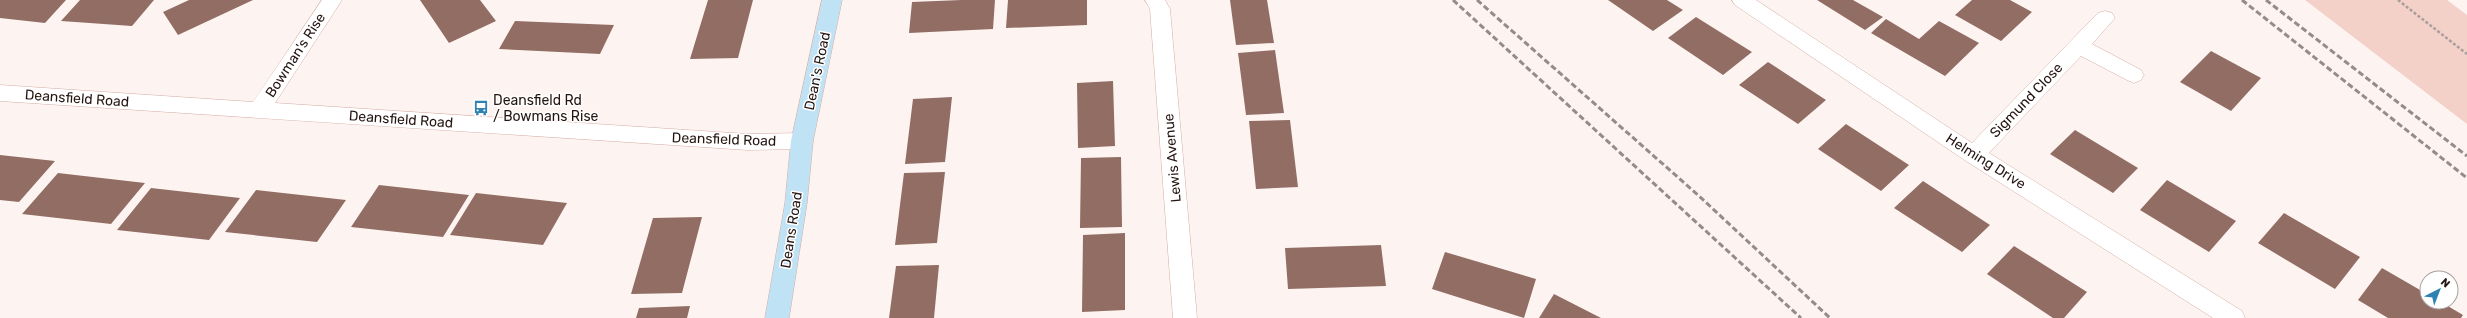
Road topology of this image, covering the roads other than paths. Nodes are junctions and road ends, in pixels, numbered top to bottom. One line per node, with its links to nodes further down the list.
1 (332, 0): 9 (street, Bowman's Rise)
2 (832, 0): 10 (street, Dean's Road)
3 (1155, 0): 13 (street, Lewis Avenue)
4 (1742, 0): 11 (street, Helming Drive)
5 (2106, 18): 6 (street, Sigmund Close)
6 (2078, 46): 7 (street); 11 (street, Sigmund Close)
7 (2134, 75)
8 (0, 93): 9 (street, Deansfield Road)
9 (259, 110): 10 (street, Deansfield Road)
10 (802, 141): 12 (street, Deans Road)
11 (1974, 155): 14 (street, Helming Drive)
12 (777, 318)
13 (1185, 318)
14 (2233, 318)

